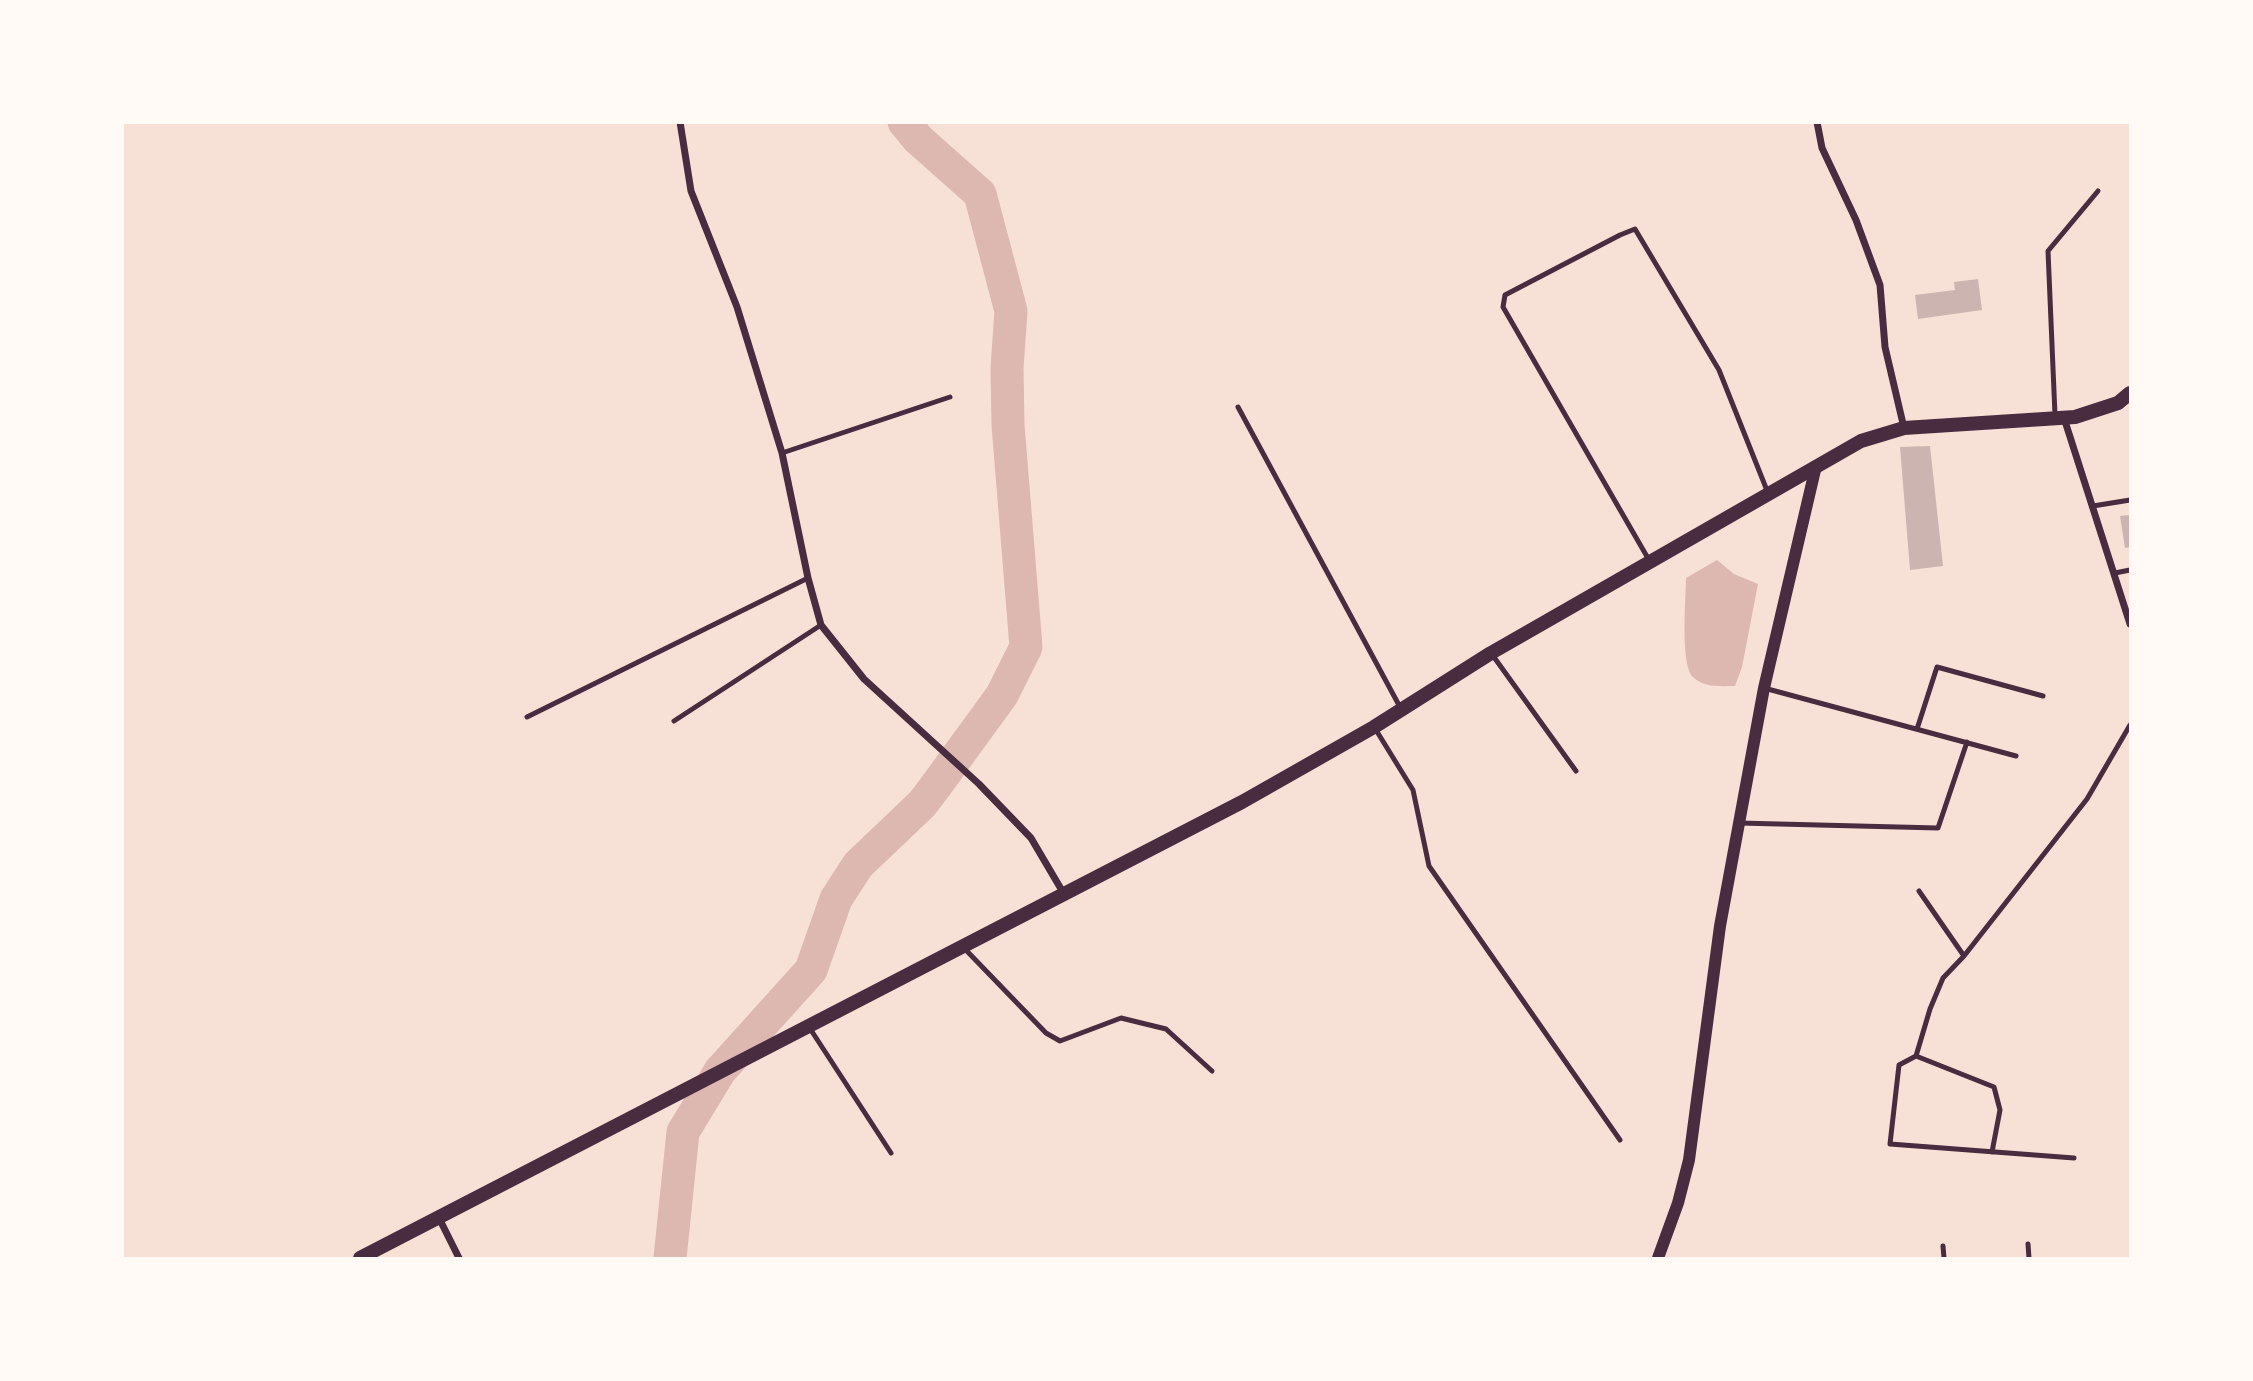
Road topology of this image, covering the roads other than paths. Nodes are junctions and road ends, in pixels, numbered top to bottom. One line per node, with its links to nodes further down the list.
1 (680, 122): 9 (street)
2 (1817, 122): 8 (street)
3 (2098, 191): 7 (lane)
4 (2130, 393): 7 (main road)
5 (950, 397): 9 (lane)
6 (1238, 407): 23 (lane)
7 (2060, 418): 8 (main road); 13 (street)
8 (1904, 428): 10 (main road)
9 (782, 453): 17 (street)
10 (1816, 466): 11 (main road); 21 (street)
11 (1768, 494): 14 (main road); 14 (lane)
12 (2130, 500): 13 (lane)
13 (2093, 506): 16 (street)
14 (1650, 562): 20 (main road)
15 (2130, 570): 16 (lane)
16 (2115, 573): 18 (street)
17 (808, 578): 19 (street); 24 (lane)
18 (2130, 624)
19 (821, 625): 25 (lane); 34 (street)
20 (1491, 653): 23 (main road); 31 (lane)
21 (1764, 688): 28 (lane); 32 (street)
22 (2043, 696): 28 (lane)
23 (1402, 710): 27 (main road)
24 (527, 717)
25 (674, 721)
26 (2130, 726): 36 (lane)
27 (1374, 727): 34 (main road); 40 (lane)
28 (1917, 729): 29 (lane)
29 (1967, 742): 30 (lane); 32 (lane)
30 (2016, 756)
31 (1576, 771)
32 (1739, 823): 49 (street)
33 (1919, 891): 36 (lane)
34 (1064, 895): 35 (main road)
35 (962, 947): 37 (main road); 39 (lane)
36 (1964, 956): 38 (lane)
37 (809, 1027): 42 (lane); 44 (main road)
38 (1916, 1056): 41 (lane); 41 (lane)
39 (1212, 1071)
40 (1620, 1140)
41 (1992, 1152): 43 (lane)
42 (891, 1153)
43 (2074, 1158)
44 (439, 1218): 47 (main road); 48 (street)
45 (2028, 1244): 51 (lane)
46 (1942, 1246): 50 (lane)
47 (360, 1258)
48 (460, 1258)
49 (1658, 1258)
50 (1944, 1258)
51 (2029, 1258)

